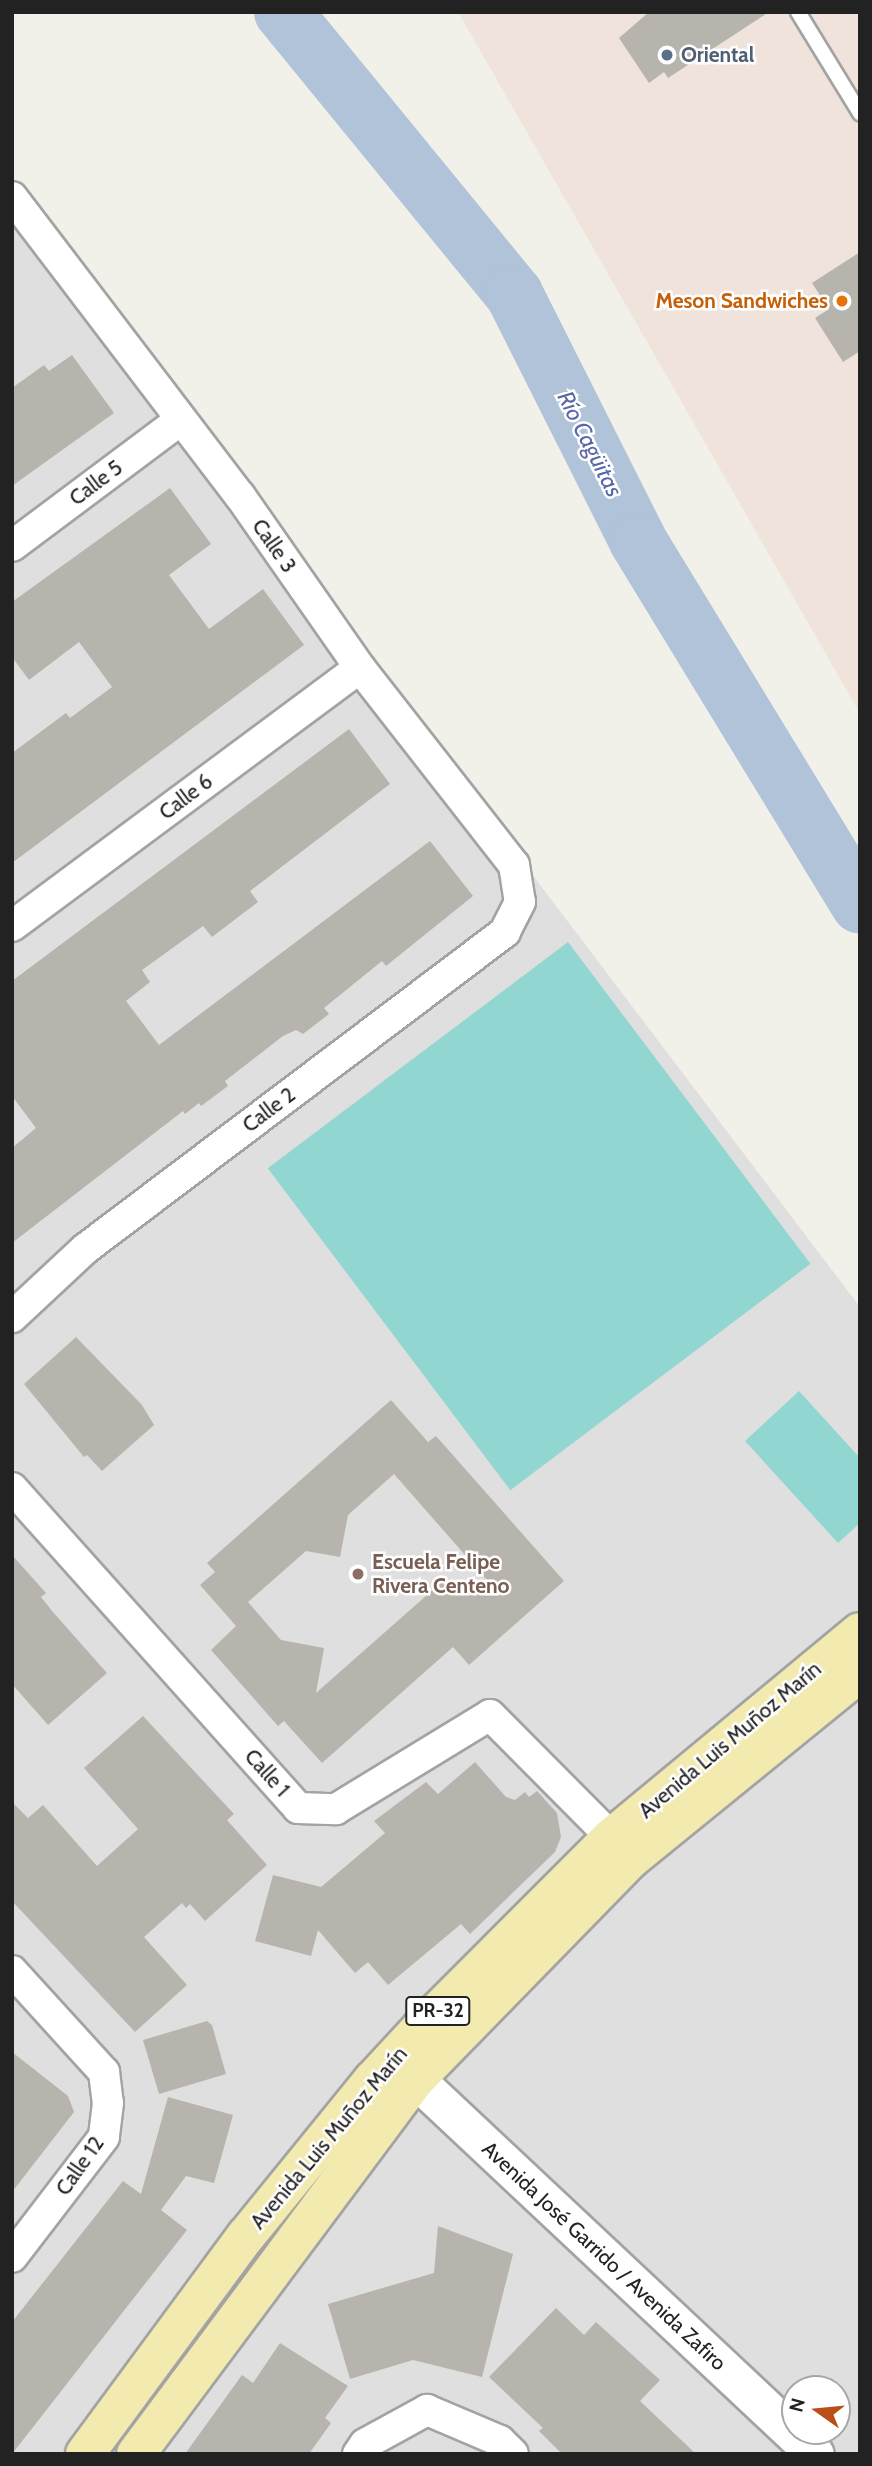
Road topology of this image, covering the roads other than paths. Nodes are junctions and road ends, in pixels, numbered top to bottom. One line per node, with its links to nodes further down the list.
1 (798, 12): 2 (lane)
2 (860, 113)
3 (12, 197): 4 (street, Calle 3)
4 (179, 421): 5 (street, Calle 5); 6 (street, Calle 3)
5 (12, 546)
6 (360, 668): 7 (street, Calle 3); 8 (street, Calle 6)
7 (520, 902): 9 (street, Calle 2)
8 (12, 926)
9 (12, 1317)
10 (12, 1488): 13 (street, Calle 1)
11 (860, 1632): 13 (main road, Avenida Luis Muñoz Marín / PR-32)
12 (860, 1673): 13 (main road, Avenida Luis Muñoz Marín / PR-32)
13 (622, 1848): 15 (main road, Avenida Luis Muñoz Marín / PR-32)
14 (12, 1971): 16 (street, Calle 12)
15 (405, 2069): 17 (main road, Avenida Luis Muñoz Marín / PR-32); 18 (main road, Avenida Luis Muñoz Marín / PR-32); 21 (street, Avenida José Garrido / Avenida Zafiro)
16 (12, 2257)
17 (85, 2454)
18 (136, 2454)
19 (358, 2454): 20 (street)
20 (513, 2454)
21 (814, 2454)

